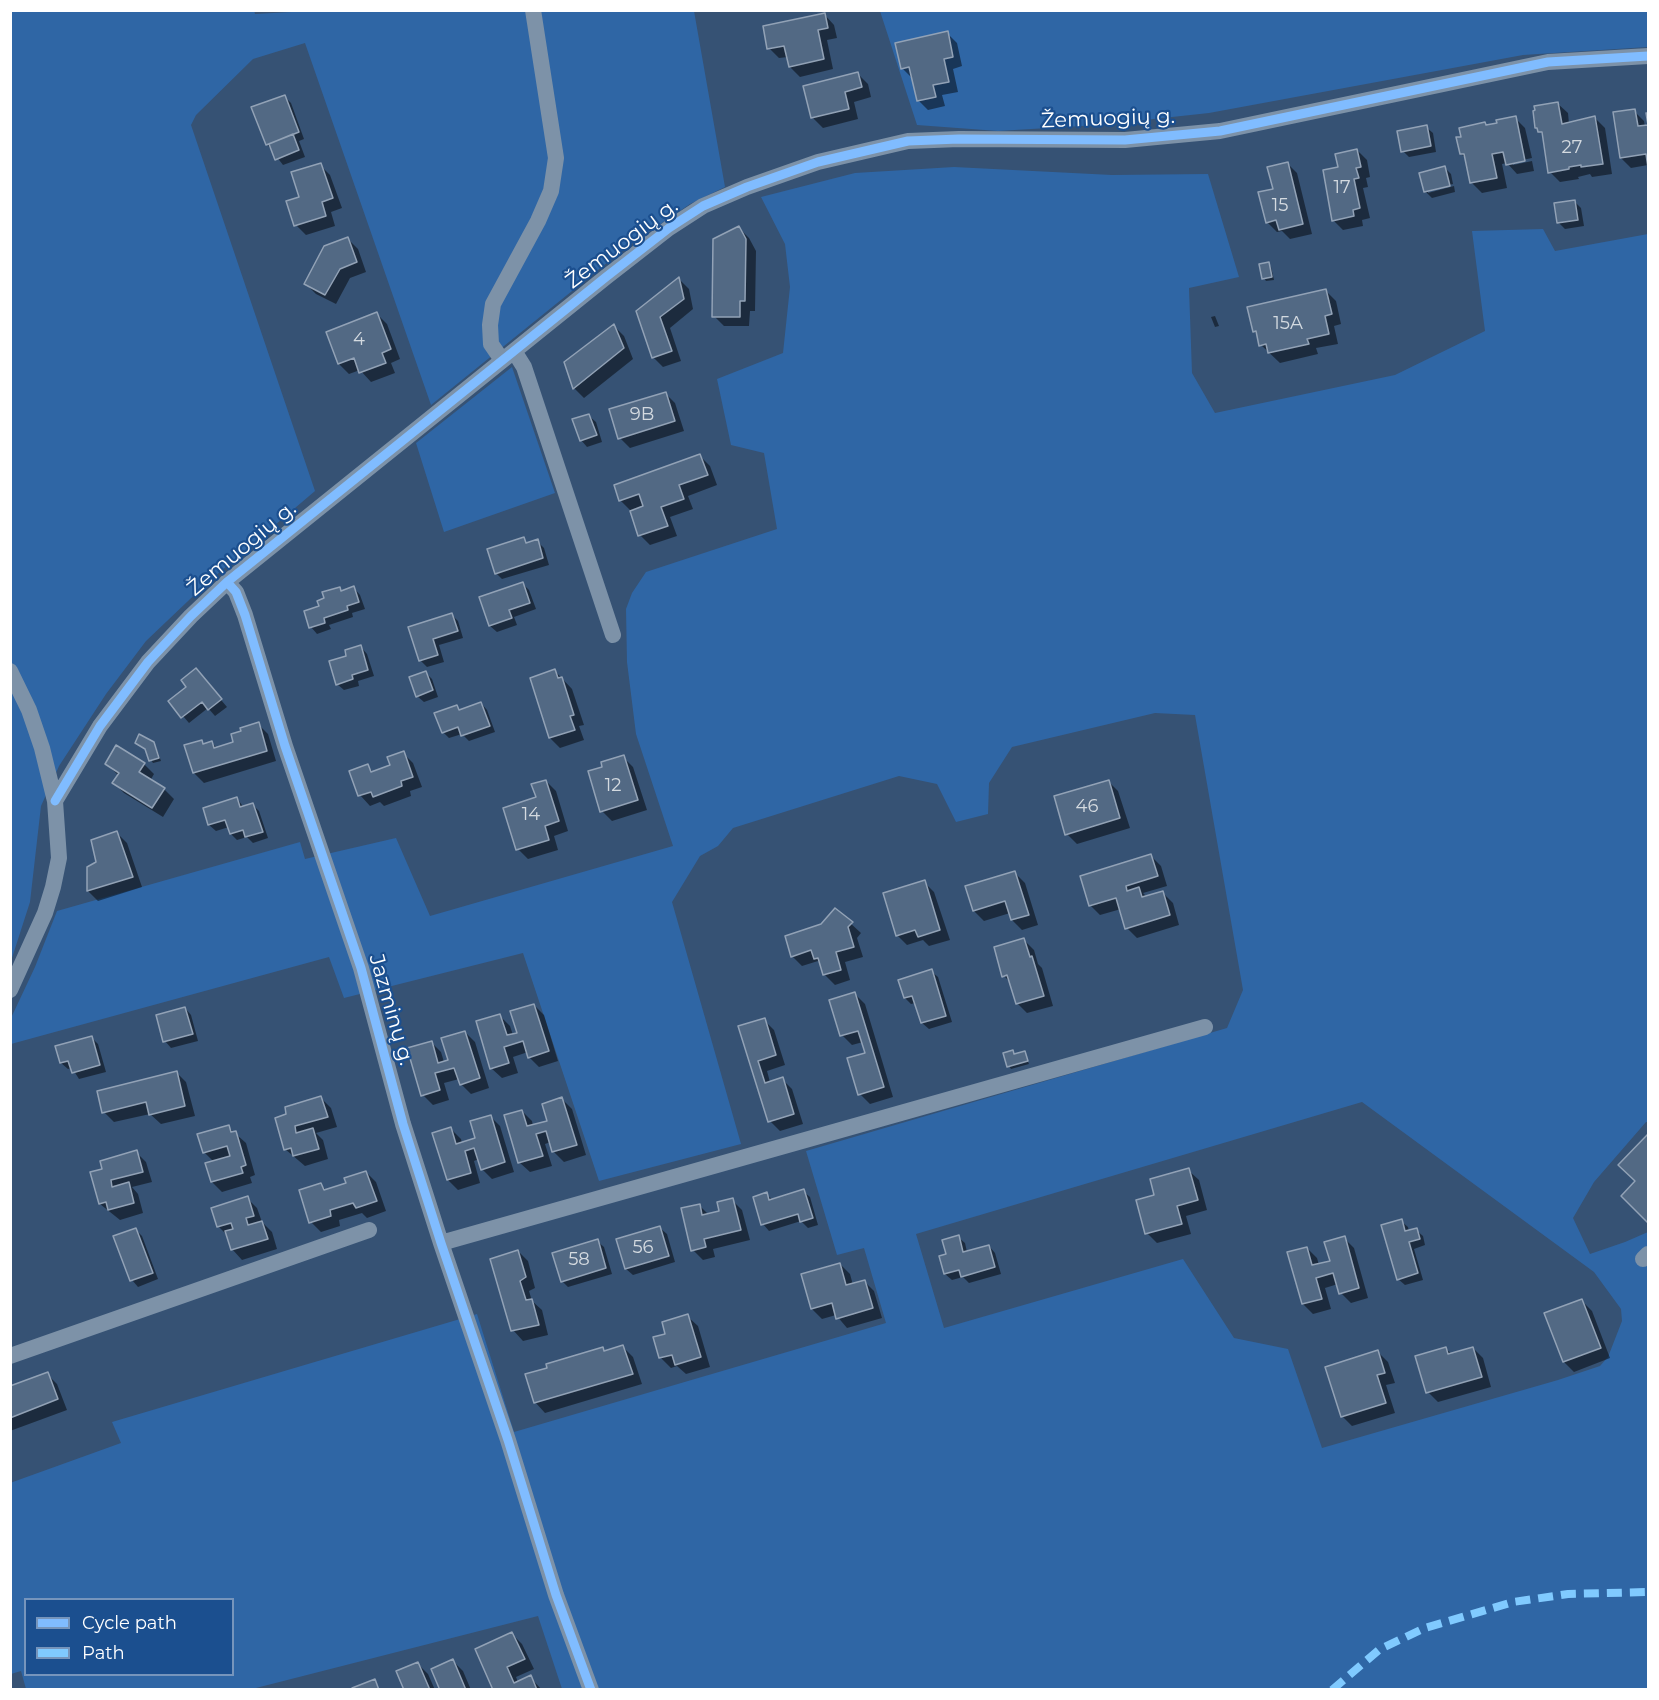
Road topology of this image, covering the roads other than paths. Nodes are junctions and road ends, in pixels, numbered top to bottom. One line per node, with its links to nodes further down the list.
1 (532, 10): 3 (street)
2 (1648, 56): 3 (street, Žemuogių g.)
3 (508, 356): 4 (street, Žemuogių g.); 5 (street)
4 (227, 582): 7 (street, Žemuogių g.); 11 (street, Jazminų g.)
5 (613, 635)
6 (10, 671): 7 (street)
7 (55, 801): 8 (street)
8 (10, 990)
9 (1205, 1027): 11 (street)
10 (369, 1230): 12 (street)
11 (441, 1243): 13 (street, Jazminų g.)
12 (10, 1356)
13 (591, 1689)

